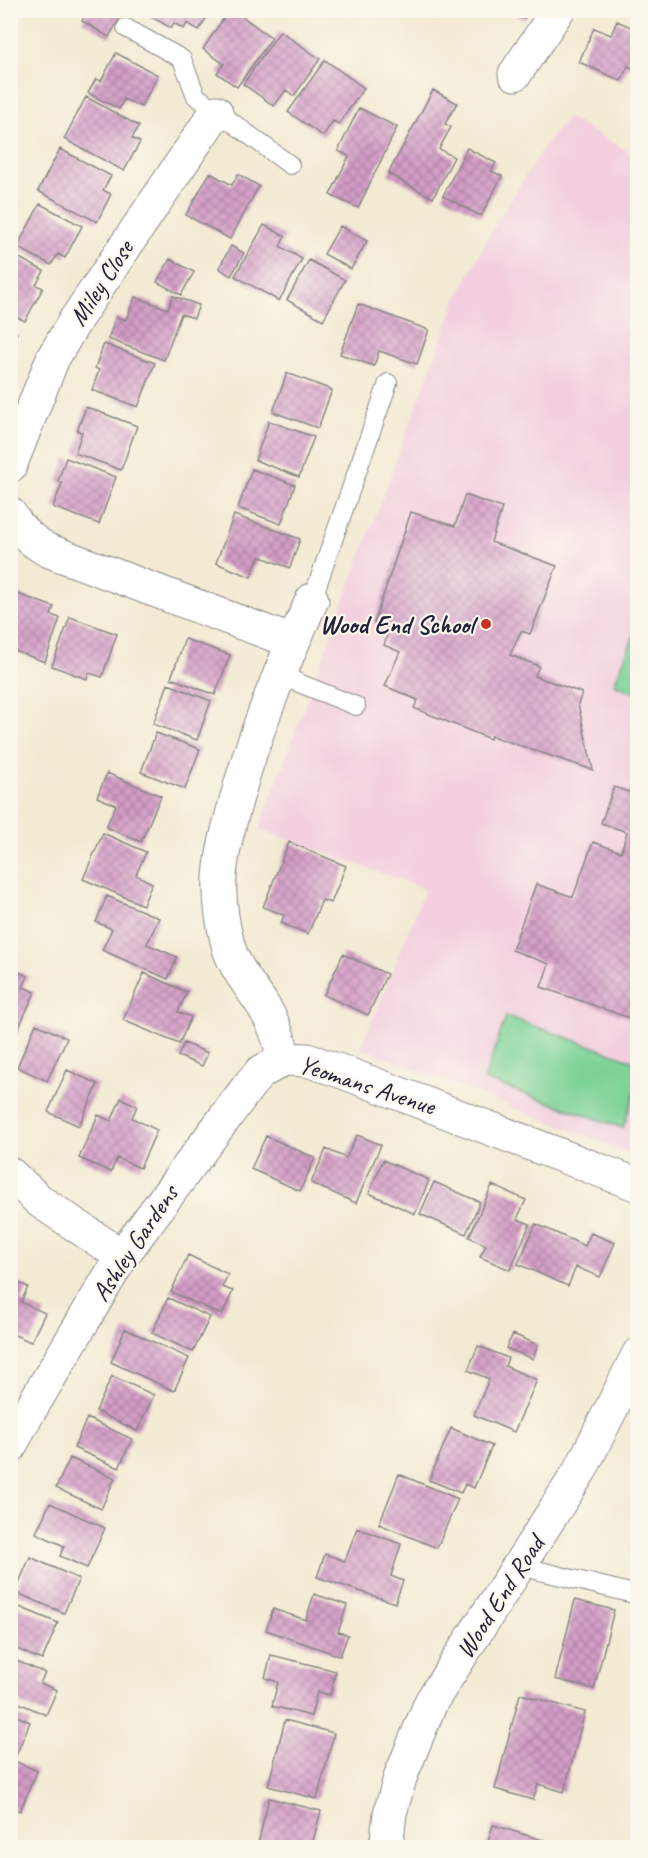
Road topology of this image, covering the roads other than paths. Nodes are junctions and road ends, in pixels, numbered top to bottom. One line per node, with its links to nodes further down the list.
1 (558, 10): 3 (street)
2 (126, 28): 4 (lane)
3 (515, 74)
4 (216, 112): 5 (lane); 7 (street, Miley Close)
5 (290, 165)
6 (388, 383): 9 (lane)
7 (10, 466)
8 (10, 514): 10 (street)
9 (312, 600): 10 (street, Yeomans Avenue)
10 (293, 642): 11 (street, Yeomans Avenue)
11 (279, 675): 12 (lane); 13 (street, Yeomans Avenue)
12 (356, 706)
13 (284, 1059): 15 (street, Yeomans Avenue); 16 (street, Ashley Gardens)
14 (10, 1174): 16 (street)
15 (638, 1185)
16 (122, 1256): 18 (street, Ashley Gardens)
17 (638, 1355): 19 (street, Wood End Road)
18 (10, 1447)
19 (520, 1566): 20 (lane); 21 (street, Wood End Road)
20 (638, 1595)
21 (386, 1848)

